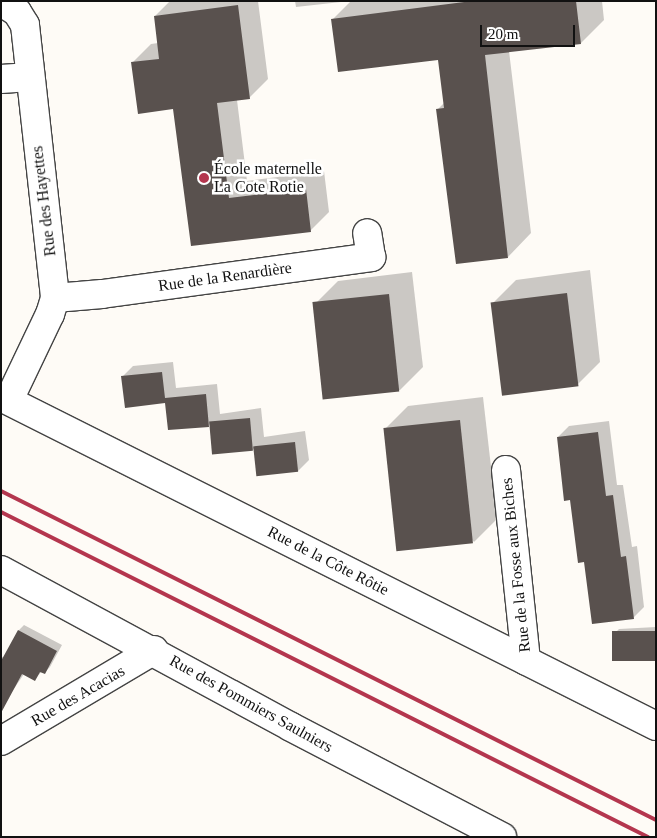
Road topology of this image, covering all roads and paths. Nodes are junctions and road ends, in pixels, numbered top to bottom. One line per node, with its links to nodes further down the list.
1 (3, 2): 2 (street, Rue des Hayettes)
2 (30, 77): 3 (street); 5 (street, Rue des Hayettes)
3 (1, 79)
4 (367, 233): 5 (street, Rue de la Renardière)
5 (55, 298): 6 (street, Rue des Hayettes)
6 (5, 398): 10 (street, Rue de la Côte Rôtie)
7 (506, 470): 10 (street, Rue de la Fosse aux Biches)
8 (1, 570): 9 (street, Rue des Pommiers Saulniers)
9 (154, 650): 12 (street, Rue des Acacias); 13 (street, Rue des Pommiers Saulniers)
10 (526, 661): 11 (street, Rue de la Côte Rôtie)
11 (656, 726)
12 (1, 741)
13 (502, 837)

